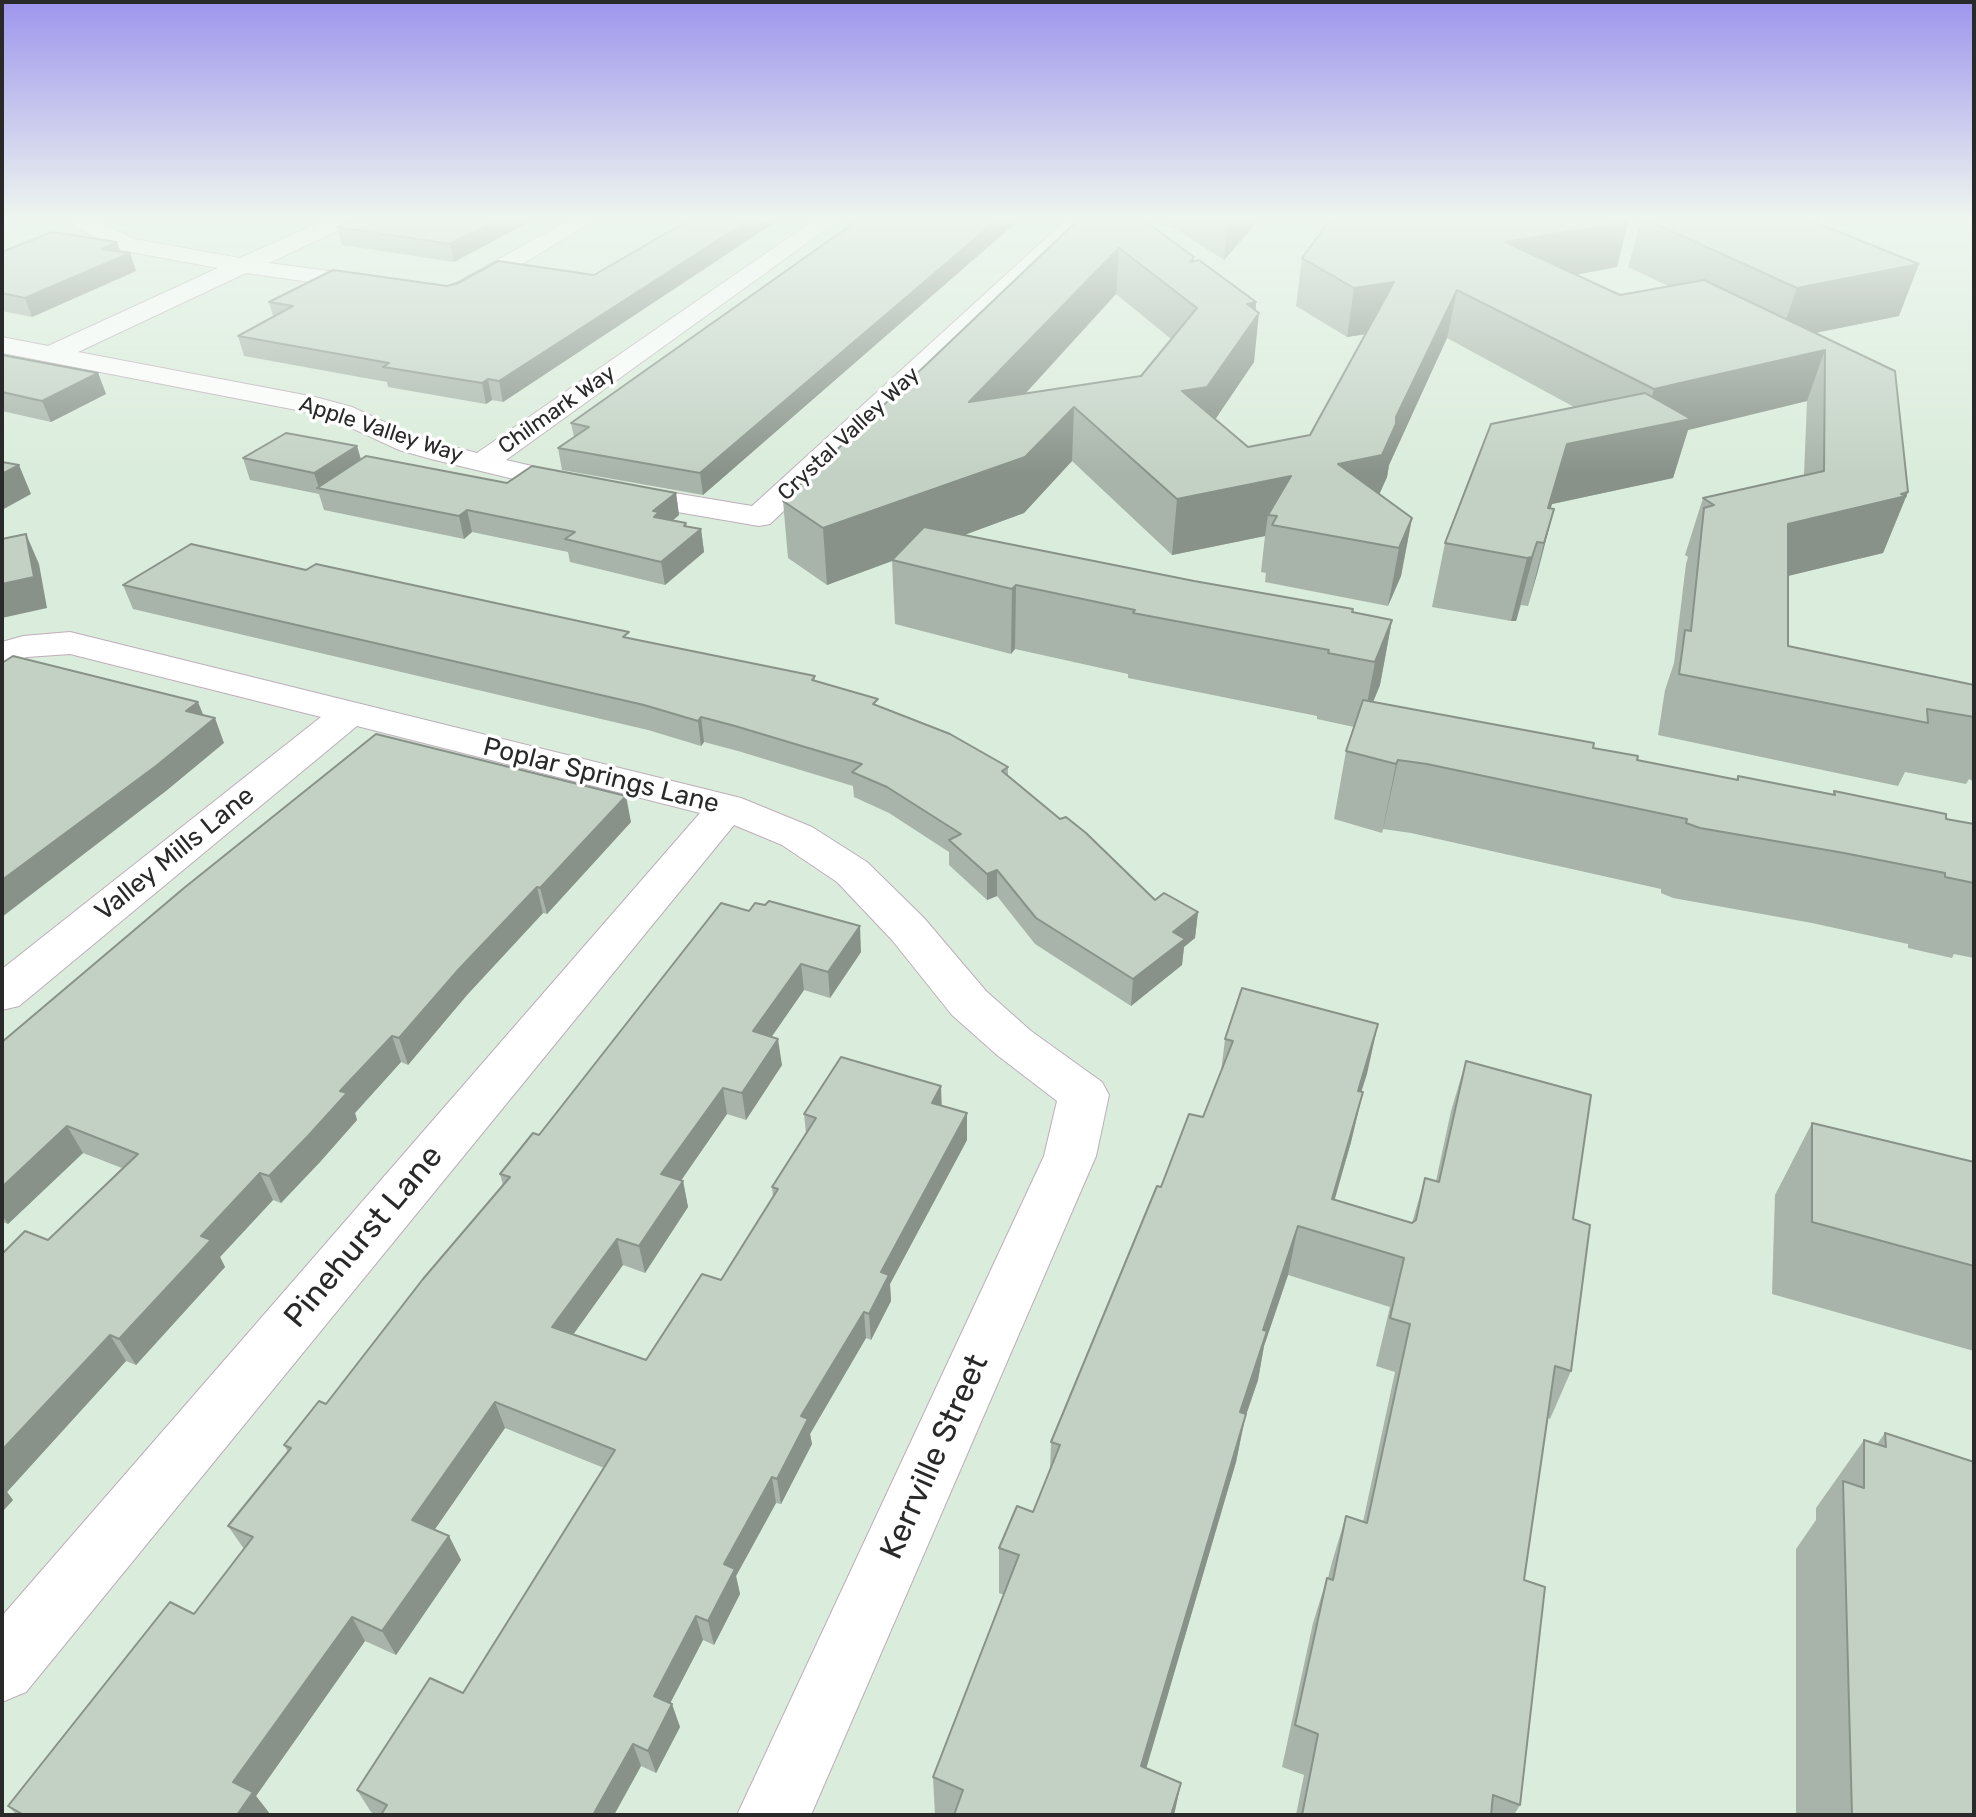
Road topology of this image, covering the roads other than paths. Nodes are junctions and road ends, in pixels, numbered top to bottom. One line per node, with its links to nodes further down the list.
1 (159, 305): 5 (street)
2 (707, 305): 6 (street, Chilmark Way)
3 (988, 305): 7 (street, Crystal Valley Way)
4 (2, 345): 5 (street, Apple Valley Way)
5 (50, 355): 6 (street, Apple Valley Way)
6 (482, 463): 7 (street, Apple Valley Way)
7 (759, 517)
8 (12, 650): 9 (street, Poplar Springs Lane)
9 (348, 714): 10 (street, Poplar Springs Lane); 11 (street, Valley Mills Lane)
10 (727, 807): 12 (street, Poplar Springs Lane); 13 (street, Pinehurst Lane)
11 (2, 994)
12 (1084, 1095): 14 (street, Kerrville Street)
13 (2, 1668)
14 (774, 1815)

